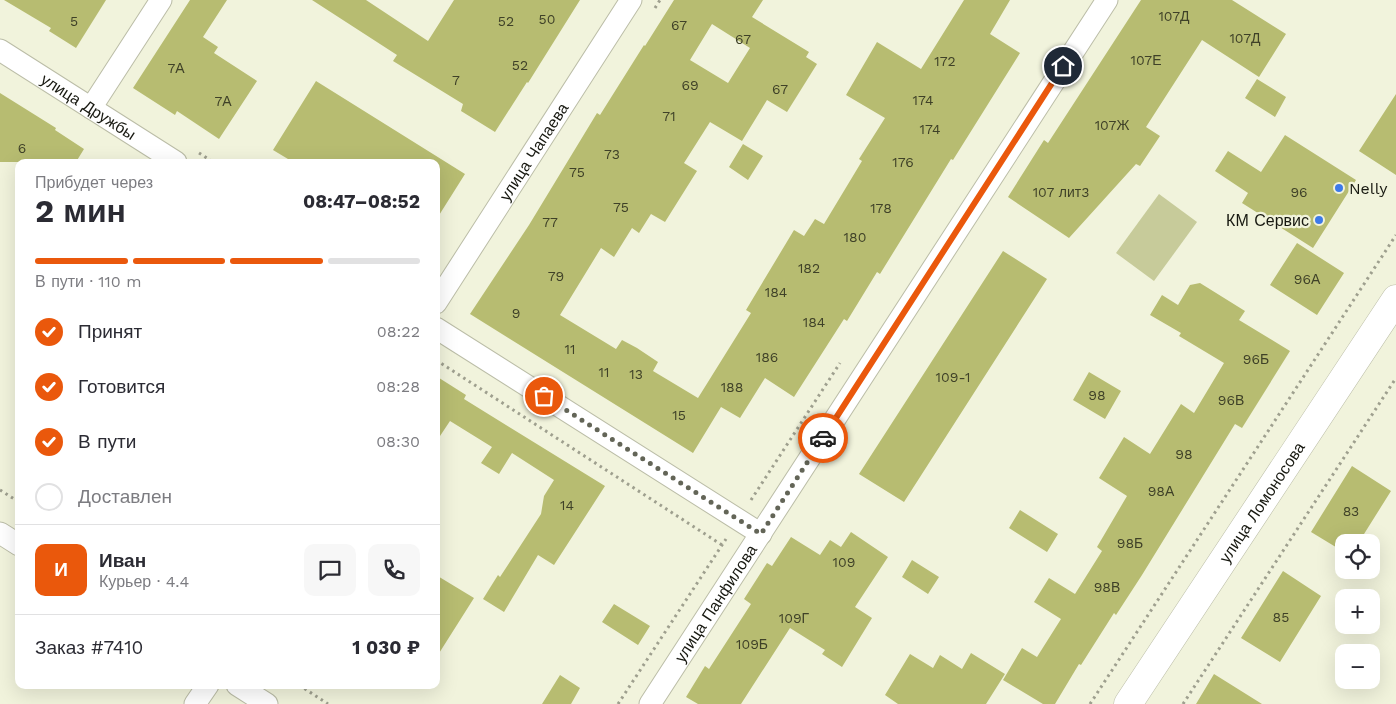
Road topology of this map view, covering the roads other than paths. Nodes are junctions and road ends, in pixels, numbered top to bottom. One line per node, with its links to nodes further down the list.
1 (161, 0): 5 (street)
2 (631, 0): 7 (street, улица Чапаева)
3 (1107, 0): 11 (street, улица Панфилова)
4 (0, 50): 5 (street, улица Дружбы)
5 (91, 108): 6 (street, улица Дружбы)
6 (171, 159)
7 (440, 297)
8 (1396, 299): 18 (street, улица Ломоносова)
9 (440, 331): 11 (street)
10 (0, 533): 12 (street)
11 (761, 534): 17 (street, улица Панфилова)
12 (15, 542)
13 (205, 689): 15 (street)
14 (243, 689): 16 (street)
15 (194, 704)
16 (267, 704)
17 (650, 704)
18 (1128, 704)

